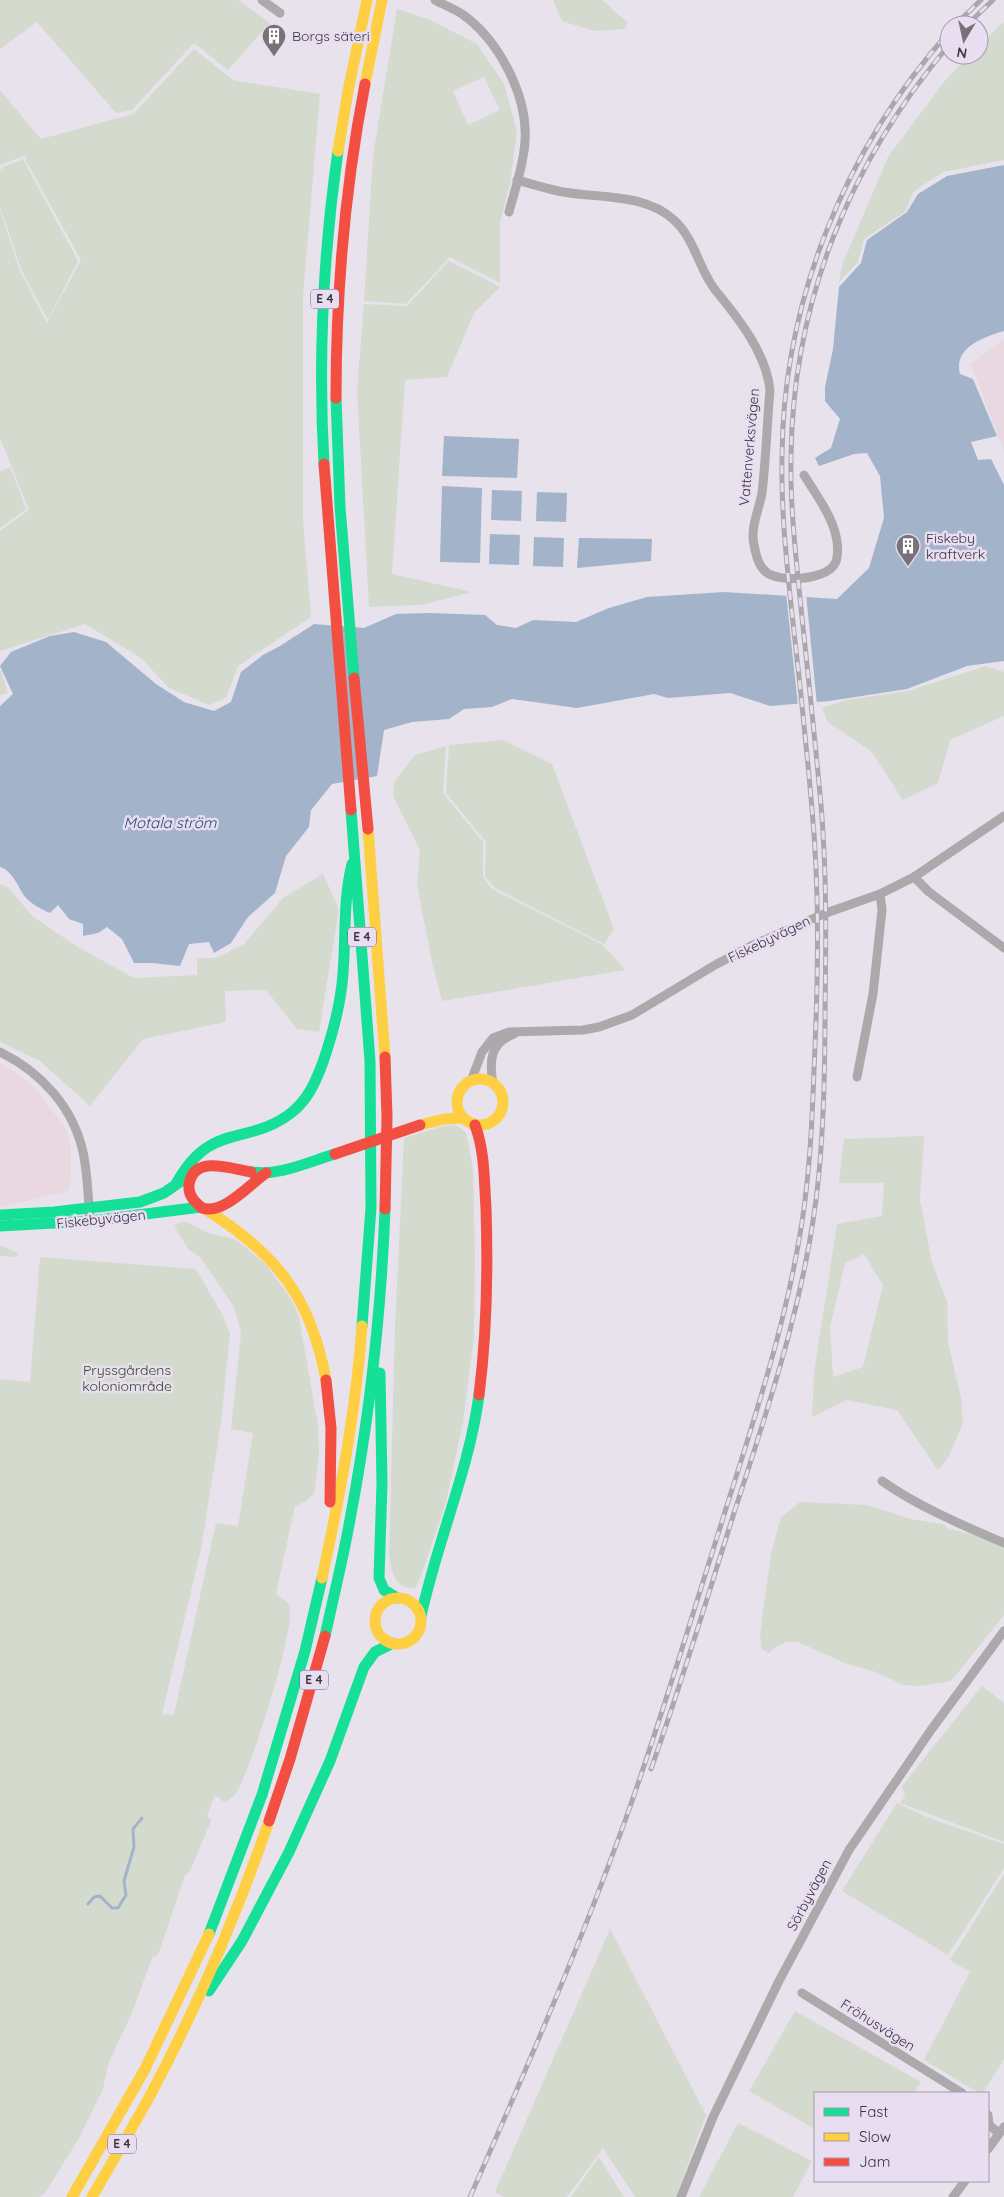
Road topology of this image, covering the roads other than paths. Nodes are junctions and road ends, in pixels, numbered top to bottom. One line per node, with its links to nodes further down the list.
1 (262, 0): 5 (street)
2 (368, 0): 10 (main road, E 4)
3 (382, 0): 34 (main road, E 4)
4 (435, 0): 6 (street)
5 (280, 13)
6 (518, 180): 7 (street); 8 (street, Vattenverksvägen)
7 (509, 212)
8 (804, 475)
9 (1004, 816): 11 (street, Fiskebyvägen)
10 (355, 855): 24 (main road); 37 (main road, E 4)
11 (914, 877): 12 (street, Fiskebyvägen); 13 (street)
12 (880, 894): 14 (street, Fiskebyvägen); 16 (street)
13 (1004, 948)
14 (524, 1031): 17 (street, Fiskebyvägen); 18 (street, Fiskebyvägen)
15 (0, 1052): 29 (street)
16 (857, 1077)
17 (471, 1081): 18 (main road); 19 (main road)
18 (493, 1084): 21 (main road)
19 (457, 1101): 20 (main road); 22 (main road, Fiskebyvägen)
20 (463, 1118): 22 (main road, Fiskebyvägen); 23 (main road)
21 (489, 1123): 23 (main road); 25 (main road)
22 (423, 1124): 27 (main road, Fiskebyvägen, bridge)
23 (475, 1125): 25 (main road)
24 (240, 1135): 26 (main road); 28 (main road)
25 (482, 1144): 38 (main road)
26 (195, 1171): 27 (main road, Fiskebyvägen); 28 (main road, Fiskebyvägen); 30 (main road)
27 (266, 1173): 30 (main road, Fiskebyvägen)
28 (176, 1184): 29 (main road, Fiskebyvägen)
29 (89, 1208): 31 (main road, Fiskebyvägen); 32 (street)
30 (203, 1208): 32 (main road, Fiskebyvägen); 37 (main road)
31 (0, 1215)
32 (90, 1221): 33 (main road, Fiskebyvägen)
33 (0, 1226)
34 (378, 1320): 39 (main road); 44 (main road, E 4)
35 (882, 1481): 36 (street)
36 (1004, 1543)
37 (328, 1556): 50 (main road, E 4)
38 (433, 1568): 39 (main road); 40 (main road)
39 (403, 1599): 40 (main road); 42 (main road)
40 (421, 1616): 42 (main road)
41 (1004, 1631): 52 (street, Sörbyvägen)
42 (393, 1643): 44 (main road)
43 (802, 1993): 45 (street, Fröhusvägen)
44 (186, 2022): 51 (main road, E 4)
45 (960, 2092)
46 (989, 2126): 47 (street)
47 (1002, 2130): 48 (street)
48 (989, 2148)
49 (964, 2182): 53 (street)
50 (72, 2197)
51 (92, 2197)
52 (681, 2197)
53 (953, 2197)

